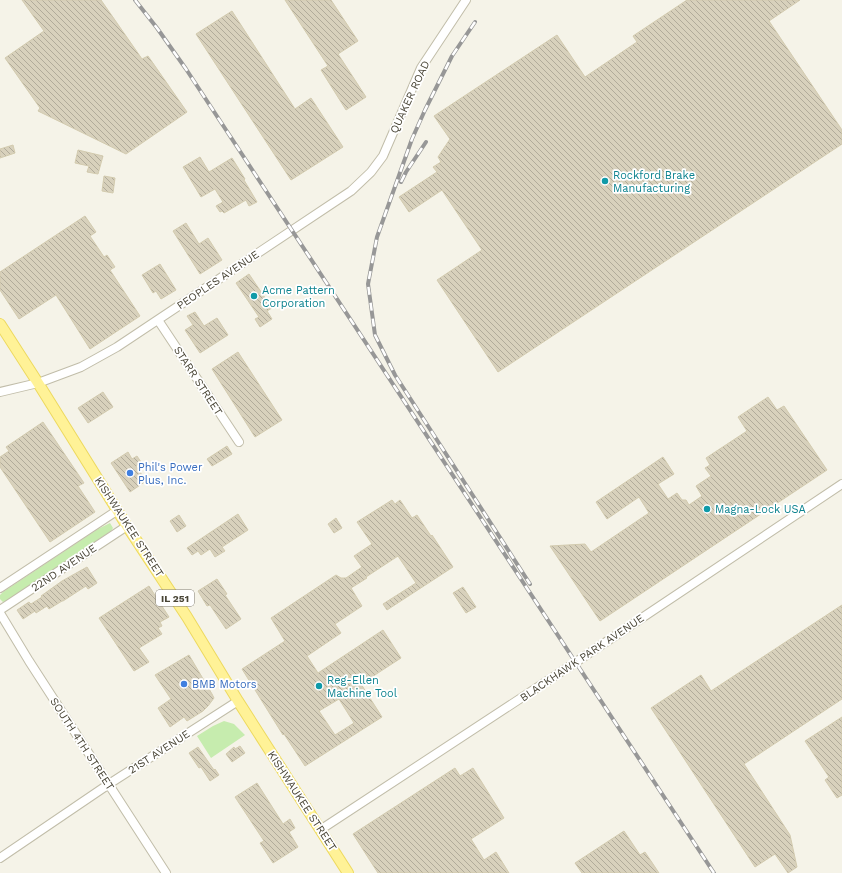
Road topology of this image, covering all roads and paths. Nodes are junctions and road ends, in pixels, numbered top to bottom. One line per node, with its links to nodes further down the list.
1 (466, 0): 2 (street, QUAKER ROAD)
2 (383, 156): 3 (street, PEOPLES AVENUE)
3 (158, 320): 5 (street, PEOPLES AVENUE); 7 (street, STARR STREET)
4 (0, 324): 5 (main road, KISHWAUKEE STREET / IL 251)
5 (38, 383): 6 (street, PEOPLES AVENUE); 9 (main road, KISHWAUKEE STREET / IL 251)
6 (0, 392)
7 (239, 442)
8 (842, 484): 16 (street, BLACKHAWK PARK AVENUE)
9 (118, 510): 10 (main road, KISHWAUKEE STREET / IL 251); 11 (street, 22ND AVENUE)
10 (127, 526): 12 (street, 22ND AVENUE); 14 (main road, KISHWAUKEE STREET / IL 251)
11 (0, 588)
12 (0, 610)
13 (0, 613): 15 (street, SOUTH 4TH STREET)
14 (238, 701): 15 (street, 21ST AVENUE); 16 (main road, KISHWAUKEE STREET / IL 251)
15 (108, 784): 17 (street, 21ST AVENUE); 18 (street, SOUTH 4TH STREET)
16 (320, 830): 19 (main road, KISHWAUKEE STREET / IL 251)
17 (0, 858)
18 (166, 873)
19 (348, 873)

